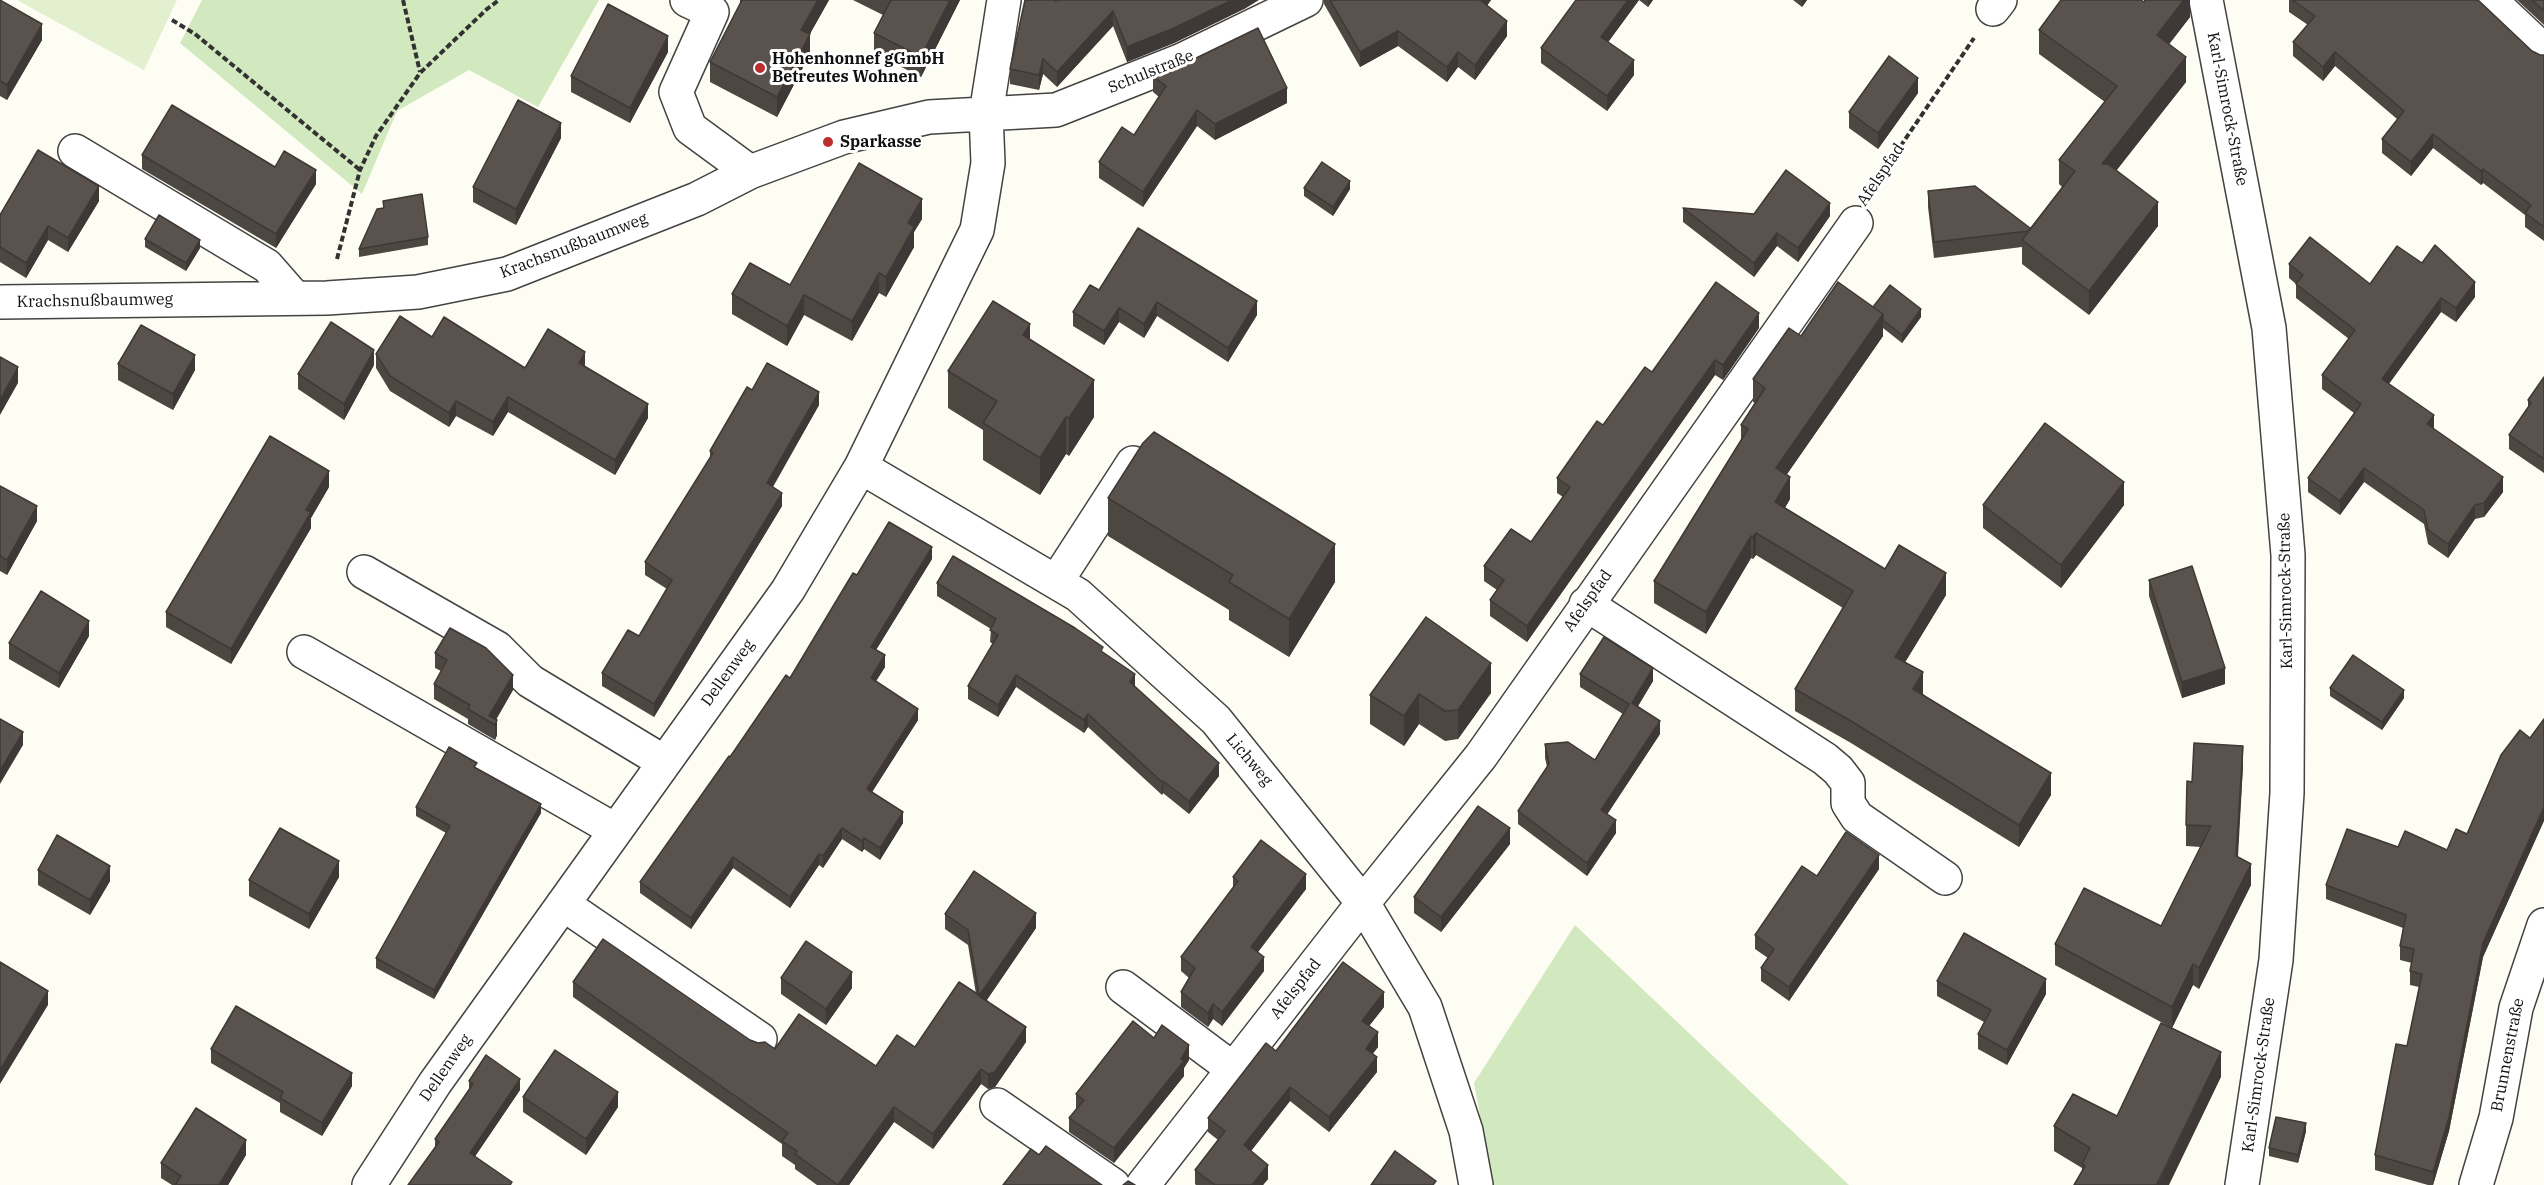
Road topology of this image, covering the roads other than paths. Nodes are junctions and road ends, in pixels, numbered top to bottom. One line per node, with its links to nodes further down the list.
1 (687, 0): 9 (street)
2 (1004, 0): 7 (street, Dellenweg)
3 (1306, 0): 7 (street, Schulstraße)
4 (2206, 0): 34 (street, Karl-Simrock-Straße)
5 (2490, 0): 6 (street)
6 (2544, 51)
7 (987, 114): 9 (street, Krachsnußbaumweg); 14 (street, Dellenweg)
8 (75, 151): 11 (street)
9 (750, 172): 11 (street, Krachsnußbaumweg)
10 (1856, 223): 17 (street, Afelspfad)
11 (295, 298): 12 (street, Krachsnußbaumweg)
12 (0, 302)
13 (1159, 445): 16 (street)
14 (861, 467): 16 (street, Lichweg); 19 (street, Dellenweg)
15 (364, 572): 19 (street)
16 (1056, 582): 22 (street, Lichweg)
17 (1586, 604): 21 (street); 22 (street, Afelspfad)
18 (304, 652): 20 (street)
19 (664, 762): 20 (street, Dellenweg)
20 (615, 830): 23 (street, Dellenweg)
21 (1945, 878)
22 (1363, 903): 28 (street, Afelspfad); 33 (street, Lichweg)
23 (563, 904): 27 (street); 30 (street, Dellenweg)
24 (2544, 925): 25 (street, Brunnenstraße)
25 (2536, 976): 35 (street, Brunnenstraße)
26 (1123, 987): 28 (street)
27 (760, 1040)
28 (1233, 1069): 32 (street, Afelspfad)
29 (997, 1105): 31 (street)
30 (369, 1185)
31 (1113, 1185)
32 (1143, 1185)
33 (1476, 1185)
34 (2242, 1185)
35 (2476, 1185)

